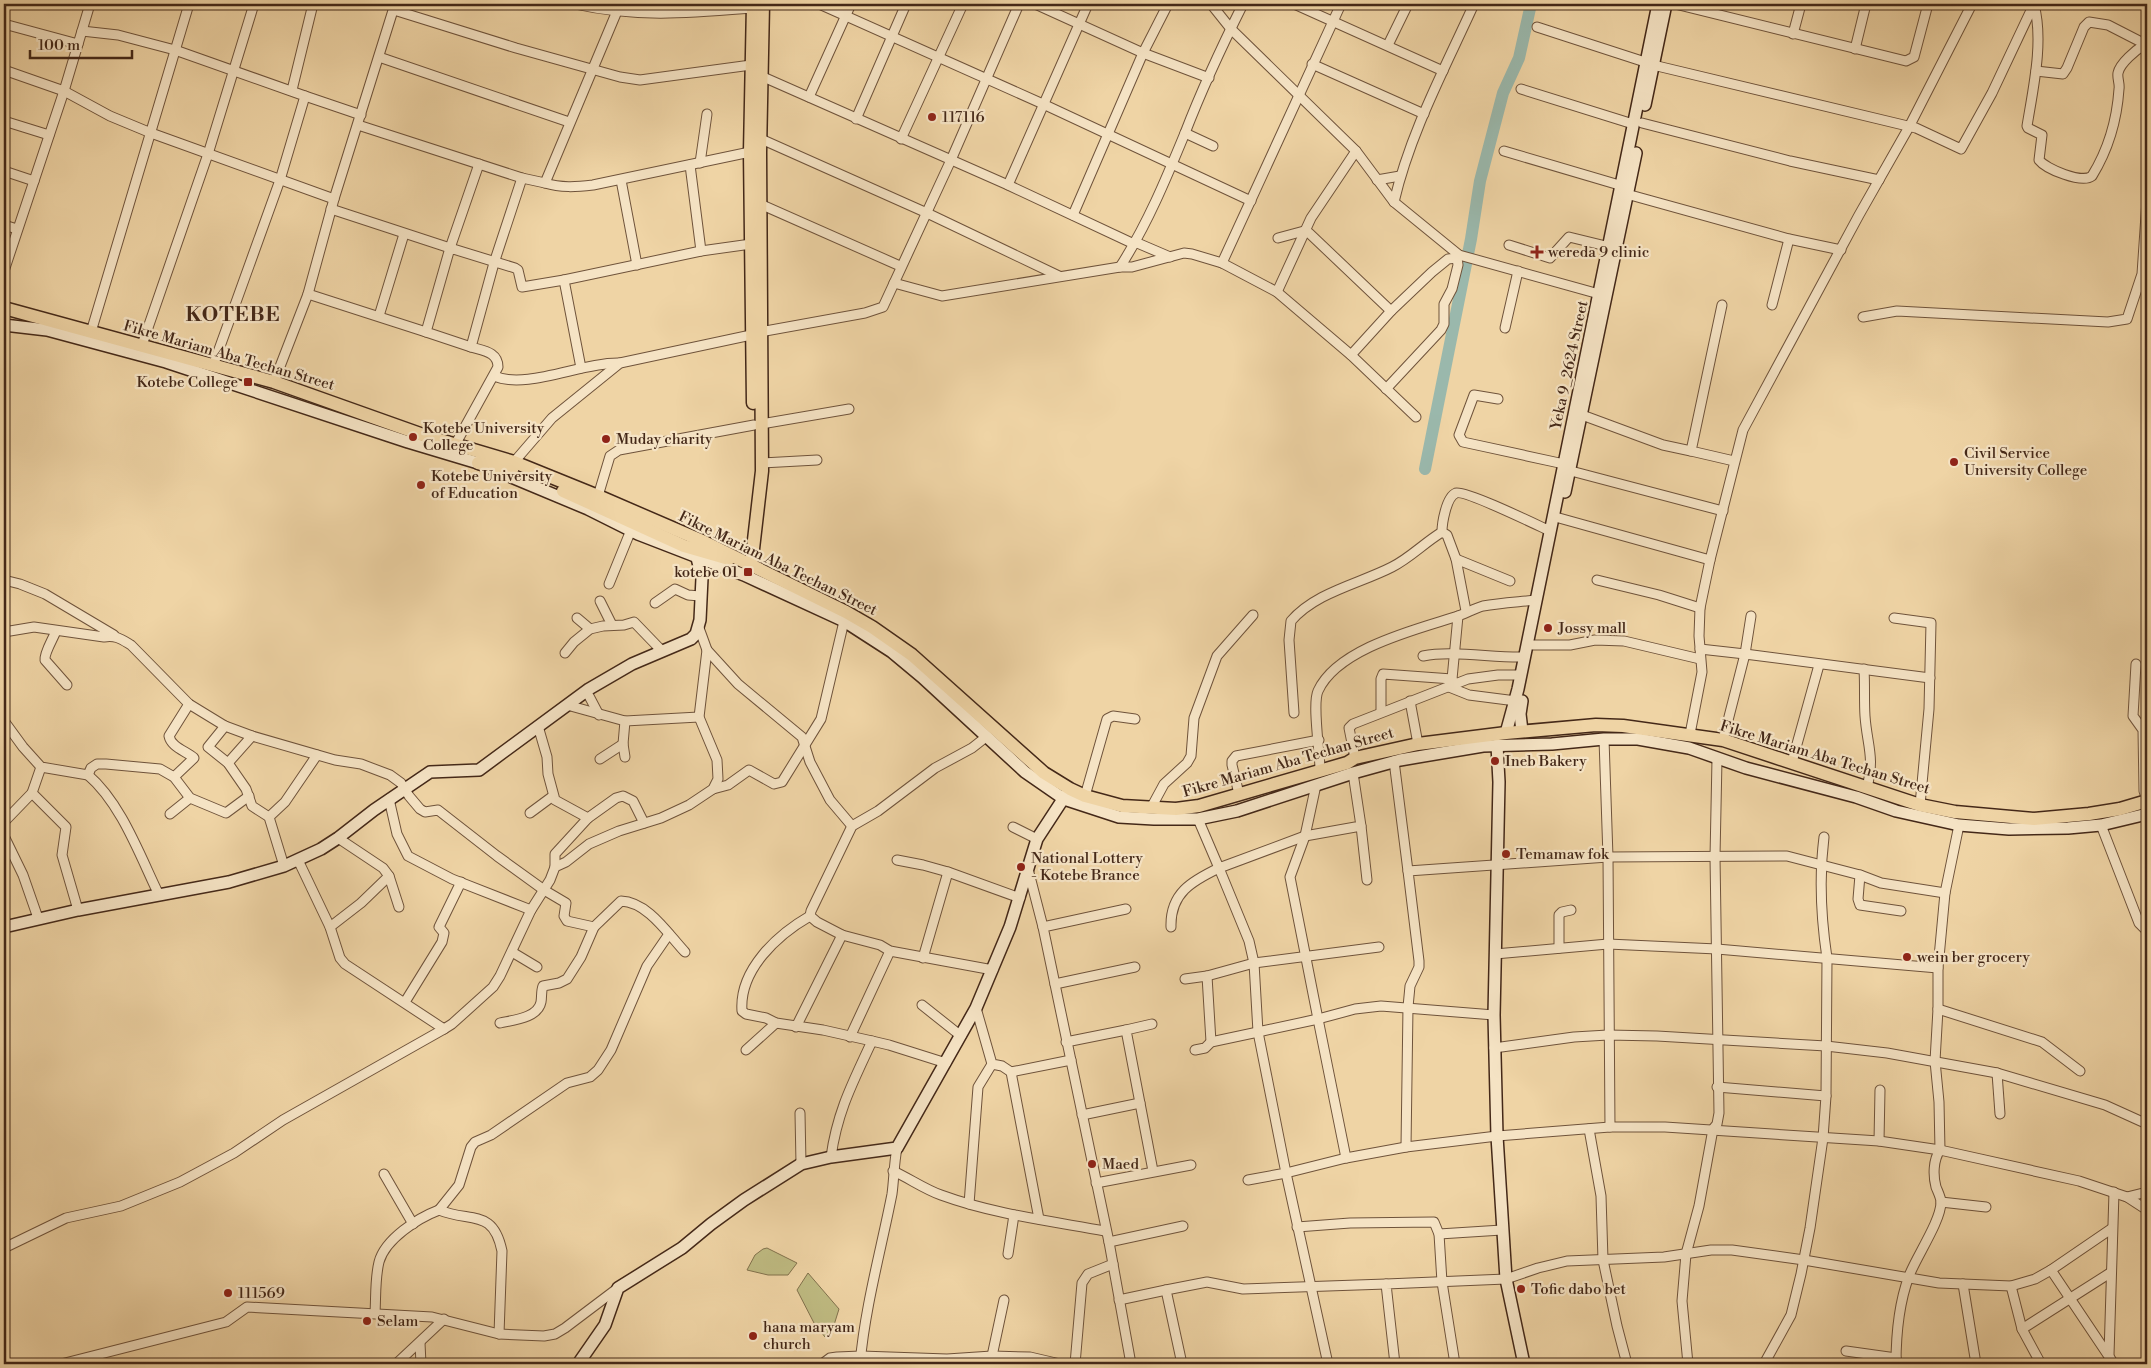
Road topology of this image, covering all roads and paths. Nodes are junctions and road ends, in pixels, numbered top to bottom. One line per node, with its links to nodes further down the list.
1 (90, 4): 38 (street)
2 (189, 4): 45 (street)
3 (254, 4): 54 (street)
4 (313, 4): 62 (street)
5 (575, 4): 30 (street)
6 (819, 4): 32 (street)
7 (851, 4): 32 (street)
8 (906, 4): 40 (street)
9 (964, 4): 48 (street)
10 (1019, 4): 59 (street)
11 (1035, 4): 35 (street)
12 (1088, 4): 35 (street)
13 (1168, 4): 46 (street)
14 (1211, 4): 37 (street)
15 (1243, 4): 37 (street)
16 (1294, 4): 33 (street)
17 (1341, 4): 33 (street)
18 (1408, 4): 42 (street)
19 (1474, 4): 55 (street)
20 (1658, 4): 49 (street, Yeka 9_2624 Street)
21 (1666, 4): 49 (street, Yeka 9_2624 Street)
22 (1675, 4): 39 (street)
23 (1801, 4): 39 (street)
24 (1866, 4): 44 (street)
25 (1928, 4): 44 (street)
26 (1972, 4): 75 (street)
27 (756, 5): 31 (street); 51 (main road); 57 (main road)
28 (2034, 5): 56 (street); 75 (street)
29 (394, 7): 47 (street); 52 (street)
30 (619, 8): 31 (street); 52 (street)
31 (704, 8)
32 (846, 16): 40 (street); 65 (street)
33 (1332, 22): 42 (street); 50 (street)
34 (4, 24): 41 (street)
35 (1079, 25): 46 (street); 66 (street)
36 (1537, 27): 49 (street)
37 (1231, 29): 58 (street); 63 (street)
38 (82, 31): 41 (street); 45 (street)
39 (1794, 34): 44 (street)
40 (892, 35): 48 (street); 70 (street)
41 (78, 44): 61 (street)
42 (1388, 45): 55 (street)
43 (2146, 45): 56 (street); 56 (street)
44 (1855, 49)
45 (175, 50): 54 (street); 76 (street)
46 (1143, 53): 58 (street); 78 (street)
47 (379, 57): 69 (street); 72 (street)
48 (939, 58): 59 (street); 81 (street)
49 (1649, 63): 73 (street, Yeka 9_2624 Street); 75 (street)
50 (1312, 64): 63 (street); 68 (street)
51 (751, 65): 52 (street); 85 (main road)
52 (594, 68): 72 (street)
53 (4, 70): 61 (street)
54 (235, 71): 62 (street); 86 (street)
55 (1443, 71): 68 (street)
56 (2036, 71)
57 (761, 76): 65 (street); 80 (main road)
58 (1209, 78): 77 (street)
59 (987, 80): 66 (street); 87 (street)
60 (1522, 89): 73 (street)
61 (64, 90): 76 (street); 79 (street)
62 (292, 90): 64 (street)
63 (1297, 95): 83 (street); 106 (street)
64 (305, 96): 69 (street); 96 (street)
65 (809, 97): 70 (street)
66 (1043, 104): 78 (street); 102 (street)
67 (707, 114): 88 (street)
68 (1424, 114): 93 (street)
69 (361, 115): 74 (street)
70 (856, 119): 81 (street)
71 (4, 121): 79 (street)
72 (569, 122): 101 (street)
73 (1638, 124): 99 (street); 103 (street, Yeka 9_2624 Street)
74 (358, 125): 89 (street); 104 (street)
75 (1909, 127): 99 (street)
76 (151, 133): 86 (street); 152 (street)
77 (1185, 133): 82 (street); 91 (street)
78 (1108, 134): 91 (street); 111 (street)
79 (49, 135): 100 (street)
80 (761, 139): 95 (main road); 110 (street)
81 (901, 139): 87 (street)
82 (1213, 146)
83 (1356, 151): 98 (street); 114 (street)
84 (1504, 151): 103 (street)
85 (750, 152): 88 (street); 95 (main road)
86 (208, 154): 96 (street); 155 (street)
87 (951, 160): 102 (street); 110 (street)
88 (700, 163): 90 (street)
89 (478, 164): 94 (street); 122 (street)
90 (690, 165): 97 (street); 124 (street)
91 (1173, 165): 106 (street); 118 (street)
92 (4, 171): 100 (street)
93 (1400, 176): 98 (street); 107 (street)
94 (522, 178): 101 (street); 127 (street)
95 (755, 178): 108 (main road); 119 (main road)
96 (280, 180): 104 (street); 159 (street)
97 (621, 180): 101 (street); 129 (street)
98 (1377, 180): 107 (street)
99 (1879, 180): 123 (street)
100 (34, 181): 113 (street)
101 (545, 183)
102 (1008, 185): 111 (street)
103 (1625, 190): 117 (street); 121 (street, Yeka 9_2624 Street); 166 (street, Yeka 9_2624 Street)
104 (334, 198): 109 (street)
105 (2147, 200): 134 (street)
106 (1251, 201): 128 (street)
107 (1394, 202): 125 (street)
108 (760, 204): 130 (street); 154 (main road)
109 (331, 209): 115 (street); 139 (street)
110 (926, 213): 130 (street); 135 (street)
111 (1073, 215): 118 (street)
112 (4, 225): 113 (street)
113 (17, 229): 133 (street)
114 (1304, 231): 116 (street); 138 (street); 144 (street)
115 (404, 234): 122 (street); 145 (street)
116 (1278, 238)
117 (1790, 239): 123 (street); 142 (street)
118 (1135, 243): 126 (street); 131 (street)
119 (751, 244): 124 (street); 154 (main road)
120 (1510, 245): 121 (street)
121 (1610, 247): 140 (street, Yeka 9_2624 Street)
122 (450, 248): 127 (street); 153 (street)
123 (1841, 250): 172 (street)
124 (702, 251): 129 (street)
125 (1461, 256): 132 (street); 144 (street); 163 (street)
126 (1170, 257): 128 (street); 131 (street)
127 (494, 263): 136 (street); 156 (street)
128 (1222, 263): 138 (street)
129 (637, 265): 136 (street)
130 (900, 266): 137 (street)
131 (1120, 267): 135 (street)
132 (1518, 270): 140 (street); 151 (street)
133 (4, 271)
134 (2144, 274): 146 (street)
135 (1060, 277): 137 (street)
136 (564, 280): 160 (street)
137 (894, 283): 154 (street)
138 (1278, 292): 157 (street)
139 (308, 294): 145 (street); 162 (street)
140 (1599, 294): 176 (street, Yeka 9_2624 Street)
141 (1722, 305): 170 (street)
142 (1772, 305)
143 (4, 308): 148 (main road, Fikre Mariam Aba Techan Street)
144 (1391, 311): 157 (street)
145 (379, 316): 153 (street)
146 (1863, 317)
147 (4, 318): 150 (street)
148 (49, 320): 150 (main road); 152 (main road, Fikre Mariam Aba Techan Street)
149 (4, 325): 150 (street)
150 (32, 327): 174 (street)
151 (1505, 328)
152 (91, 332): 155 (main road, Fikre Mariam Aba Techan Street)
153 (426, 332): 156 (street)
154 (756, 334): 158 (street); 168 (main road)
155 (142, 345): 159 (main road, Fikre Mariam Aba Techan Street)
156 (471, 347): 161 (street)
157 (1351, 355): 163 (street)
158 (620, 363): 160 (street); 173 (street)
159 (213, 366): 162 (main road, Fikre Mariam Aba Techan Street)
160 (581, 368): 161 (street)
161 (494, 376): 169 (street)
162 (274, 382): 169 (main road, Fikre Mariam Aba Techan Street)
163 (1386, 389): 167 (street)
164 (1498, 399): 176 (street)
165 (849, 409): 168 (street)
166 (1582, 415): 170 (street); 176 (street, Yeka 9_2624 Street)
167 (1416, 417)
168 (758, 425): 175 (main road); 177 (main road); 178 (street)
169 (455, 445): 173 (main road, Fikre Mariam Aba Techan Street)
170 (1691, 451): 172 (street)
171 (817, 460): 175 (street)
172 (1734, 461): 179 (street)
173 (514, 462): 178 (main road, Fikre Mariam Aba Techan Street)
174 (478, 463): 181 (street); 187 (main road)
175 (761, 463): 177 (main road)
176 (1567, 468): 179 (street); 180 (street, Yeka 9_2624 Street); 182 (street, Yeka 9_2624 Street)
177 (759, 490): 187 (main road)
178 (598, 496): 187 (main road, Fikre Mariam Aba Techan Street)
179 (1723, 511): 186 (street)
180 (1559, 518): 186 (street); 212 (street, Yeka 9_2624 Street)
181 (631, 530): 184 (street); 193 (street)
182 (1550, 531): 183 (street); 195 (street, Yeka 9_2624 Street)
183 (1442, 532): 185 (street); 235 (street)
184 (696, 558): 188 (street); 189 (street)
185 (1456, 559): 192 (street); 199 (street)
186 (1710, 560): 198 (street)
187 (746, 563): 201 (main road, Fikre Mariam Aba Techan Street)
188 (712, 564): 189 (street); 201 (street)
189 (702, 578): 194 (street)
190 (4, 580): 211 (street)
191 (1596, 580): 198 (street)
192 (1510, 581)
193 (609, 584)
194 (700, 596): 197 (street); 207 (street)
195 (1536, 600): 199 (street); 220 (street, Yeka 9_2624 Street)
196 (600, 601): 206 (street)
197 (654, 603)
198 (1700, 608): 213 (street)
199 (1466, 611): 202 (street)
200 (1253, 614): 284 (street)
201 (845, 616): 247 (street); 252 (street); 275 (main road, Fikre Mariam Aba Techan Street)
202 (1458, 616): 218 (street); 249 (street)
203 (1751, 616): 217 (street)
204 (577, 618): 208 (street)
205 (1894, 618): 226 (street)
206 (612, 625): 208 (street); 215 (street)
207 (699, 628): 214 (street); 215 (street)
208 (590, 629): 216 (street)
209 (56, 631): 210 (street); 211 (street); 228 (street)
210 (4, 632)
211 (114, 635): 231 (street)
212 (1533, 645): 221 (street); 233 (street, Yeka 9_2624 Street)
213 (1700, 649): 217 (street); 221 (street)
214 (707, 650): 237 (street); 252 (street)
215 (662, 651): 232 (street)
216 (565, 654)
217 (1745, 654): 223 (street); 250 (street)
218 (1455, 655): 219 (street); 220 (street); 227 (street)
219 (1423, 656)
220 (1524, 657): 225 (street, Yeka 9_2624 Street)
221 (1700, 659): 245 (street)
222 (2136, 664): 282 (street)
223 (1819, 665): 224 (street); 263 (street)
224 (1864, 668): 226 (street); 271 (street)
225 (1520, 675): 227 (street); 233 (street, Yeka 9_2624 Street)
226 (1930, 678): 283 (street)
227 (1452, 684): 230 (street); 233 (street); 234 (street)
228 (67, 685)
229 (589, 696): 236 (street)
230 (1410, 701): 234 (street); 253 (street)
231 (189, 704): 241 (street); 258 (street)
232 (567, 705): 236 (street); 242 (street)
233 (1516, 709): 243 (street, Yeka 9_2624 Street); 244 (street, Yeka 9_2624 Street)
234 (1381, 711): 259 (street)
235 (1294, 713)
236 (599, 715): 240 (street)
237 (699, 716): 240 (street); 273 (street)
238 (1135, 719): 279 (street)
239 (4, 721): 265 (street)
240 (625, 721): 251 (street)
241 (225, 726): 246 (street); 255 (street)
242 (538, 726): 272 (street); 278 (street)
243 (1522, 731): 244 (main road, Fikre Mariam Aba Techan Street); 245 (main road, Fikre Mariam Aba Techan Street)
244 (1506, 732): 253 (main road, Fikre Mariam Aba Techan Street)
245 (1690, 734): 250 (main road, Fikre Mariam Aba Techan Street)
246 (252, 736): 256 (street); 264 (street)
247 (986, 737): 275 (street); 296 (street)
248 (1604, 739): 254 (street); 261 (street); 304 (street)
249 (1319, 740): 266 (street); 276 (street)
250 (1724, 740): 263 (main road, Fikre Mariam Aba Techan Street)
251 (623, 744): 257 (street); 260 (street)
252 (806, 744): 273 (street); 296 (street)
253 (1418, 744): 259 (main road, Fikre Mariam Aba Techan Street)
254 (1497, 745): 262 (street); 309 (street)
255 (208, 747): 258 (street); 264 (street)
256 (317, 755): 272 (street); 289 (street)
257 (625, 757)
258 (194, 758): 269 (street)
259 (1355, 758): 266 (main road, Fikre Mariam Aba Techan Street)
260 (600, 759)
261 (1717, 759): 294 (street); 305 (street)
262 (1394, 761): 267 (street); 315 (street)
263 (1792, 762): 271 (main road, Fikre Mariam Aba Techan Street)
264 (228, 763): 277 (street)
265 (41, 766): 268 (street); 274 (street)
266 (1320, 770): 276 (main road, Fikre Mariam Aba Techan Street)
267 (1353, 773): 270 (street); 297 (street)
268 (88, 775): 269 (street); 322 (street)
269 (174, 777): 280 (street)
270 (1316, 785): 291 (street); 300 (street)
271 (1866, 787): 283 (main road, Fikre Mariam Aba Techan Street)
272 (404, 788): 281 (street); 320 (street)
273 (713, 789): 293 (street)
274 (32, 793): 292 (street); 326 (street)
275 (1067, 794): 279 (main road, Fikre Mariam Aba Techan Street); 291 (street); 303 (street)
276 (1239, 794): 284 (main road, Fikre Mariam Aba Techan Street)
277 (249, 796): 280 (street); 289 (street)
278 (553, 796): 285 (street); 290 (street)
279 (1085, 796): 284 (main road, Fikre Mariam Aba Techan Street)
280 (190, 798): 286 (street)
281 (389, 799): 302 (street); 319 (street)
282 (2147, 801): 287 (main road, Fikre Mariam Aba Techan Street)
283 (1920, 806): 287 (main road, Fikre Mariam Aba Techan Street)
284 (1151, 808)
285 (530, 813)
286 (170, 814)
287 (2121, 814): 288 (street); 295 (street)
288 (2147, 814)
289 (269, 818): 310 (street)
290 (588, 818): 293 (street); 311 (street)
291 (1198, 819): 312 (street)
292 (4, 822)
293 (644, 823): 311 (street)
294 (1959, 825): 295 (street); 321 (street)
295 (2101, 825): 337 (street)
296 (852, 826): 330 (street)
297 (1361, 826): 300 (street); 318 (street)
298 (1013, 827): 303 (street)
299 (4, 836): 331 (street)
300 (1305, 836): 312 (street); 348 (street)
301 (1824, 837): 308 (street)
302 (338, 838): 306 (street); 317 (street)
303 (1037, 839): 313 (street)
304 (1608, 857): 305 (street); 309 (street); 340 (street)
305 (1715, 857): 308 (street); 343 (street)
306 (298, 860): 310 (street); 332 (street)
307 (897, 860): 314 (street)
308 (1820, 864): 316 (street); 350 (street)
309 (1497, 865): 315 (street); 347 (street)
310 (284, 866): 322 (street)
311 (555, 866): 320 (street)
312 (1219, 868): 336 (street); 351 (street)
313 (1028, 869): 323 (street); 335 (street)
314 (948, 872): 323 (street); 349 (street)
315 (1408, 872): 361 (street)
316 (1860, 875): 321 (street); 329 (street)
317 (389, 876): 324 (street); 332 (street)
318 (1367, 880)
319 (461, 882): 327 (street); 359 (street)
320 (544, 890): 327 (street); 333 (street)
321 (1945, 893): 354 (street)
322 (159, 895): 326 (street)
323 (1020, 898): 355 (street)
324 (399, 907)
325 (1126, 909): 335 (street)
326 (78, 910): 331 (street)
327 (530, 910): 345 (street)
328 (1571, 910): 342 (street)
329 (1901, 911)
330 (810, 916): 339 (street); 367 (street)
331 (38, 918): 334 (street)
332 (330, 926): 359 (street)
333 (594, 926): 338 (street); 366 (street)
334 (4, 927)
335 (1043, 927): 358 (street)
336 (1171, 928)
337 (2147, 931)
338 (668, 934): 346 (street); 424 (street)
339 (842, 935): 344 (street); 369 (street)
340 (1608, 944): 342 (street); 343 (street); 373 (street)
341 (1379, 947): 348 (street)
342 (1559, 948): 347 (street)
343 (1717, 949): 350 (street); 376 (street)
344 (890, 951): 349 (street); 374 (street)
345 (512, 952): 352 (street); 370 (street)
346 (685, 952)
347 (1495, 954): 364 (street)
348 (1304, 955): 351 (street); 365 (street)
349 (923, 958): 355 (street)
350 (1827, 958): 354 (street); 380 (street)
351 (1254, 963): 356 (street); 372 (street)
352 (537, 967)
353 (1135, 967): 358 (street)
354 (1938, 968): 363 (street)
355 (993, 970): 362 (street)
356 (1207, 976): 357 (street); 379 (street)
357 (1185, 979)
358 (1055, 984): 378 (street)
359 (404, 1002): 370 (street)
360 (922, 1006): 375 (street)
361 (1408, 1007): 364 (street); 365 (street); 405 (street)
362 (976, 1008): 375 (street); 387 (street)
363 (1938, 1009): 385 (street); 388 (street)
364 (1494, 1015): 381 (street)
365 (1318, 1019): 372 (street); 409 (street)
366 (500, 1023)
367 (776, 1023): 369 (street); 382 (street)
368 (1152, 1024): 371 (street)
369 (796, 1027): 374 (street)
370 (444, 1029): 436 (street)
371 (1126, 1030): 378 (street); 394 (street)
372 (1258, 1032): 379 (street); 414 (street)
373 (1608, 1035): 376 (street); 381 (street); 399 (street)
374 (850, 1036): 377 (street)
375 (961, 1036): 386 (street)
376 (1717, 1039): 380 (street); 391 (street)
377 (872, 1041): 386 (street); 408 (street)
378 (1066, 1042): 384 (street)
379 (1211, 1042): 383 (street)
380 (1826, 1046): 385 (street); 393 (street)
381 (1494, 1048): 402 (street)
382 (746, 1050)
383 (1195, 1050)
384 (1071, 1060): 389 (street); 397 (street)
385 (1935, 1061): 390 (street); 407 (street)
386 (946, 1063): 406 (street)
387 (992, 1064): 389 (street); 422 (street)
388 (2080, 1071)
389 (1011, 1072): 427 (street)
390 (1997, 1073): 396 (street); 398 (street)
391 (1717, 1087): 393 (street); 401 (street)
392 (1880, 1090): 404 (street)
393 (1826, 1096): 403 (street)
394 (1140, 1103): 397 (street); 413 (street)
395 (800, 1113): 410 (street)
396 (2000, 1114)
397 (1082, 1115): 417 (street)
398 (2147, 1124)
399 (1610, 1127): 400 (street); 401 (street)
400 (1590, 1128): 402 (street); 439 (street)
401 (1713, 1129): 403 (street); 438 (street)
402 (1497, 1136): 405 (street); 433 (street)
403 (1823, 1138): 404 (street); 440 (street)
404 (1878, 1140): 407 (street)
405 (1406, 1147): 409 (street)
406 (897, 1148): 408 (street); 412 (street)
407 (1940, 1150): 418 (street); 421 (street)
408 (831, 1157): 410 (street)
409 (1346, 1158): 414 (street)
410 (801, 1164): 451 (street)
411 (1191, 1165): 413 (street)
412 (893, 1171): 422 (street); 464 (street)
413 (1153, 1171): 417 (street)
414 (1286, 1172): 416 (street); 430 (street)
415 (384, 1174): 428 (street)
416 (1248, 1180)
417 (1096, 1183): 432 (street)
418 (2114, 1192): 420 (street); 431 (street)
419 (2147, 1192): 420 (street)
420 (2127, 1197): 425 (street)
421 (1941, 1202): 423 (street); 444 (street)
422 (969, 1204): 426 (street)
423 (1986, 1207)
424 (439, 1210): 428 (street); 459 (street)
425 (2147, 1210)
426 (1014, 1215): 427 (street); 437 (street)
427 (1039, 1219): 432 (street)
428 (413, 1224): 456 (street)
429 (1183, 1226): 435 (street)
430 (1297, 1227): 434 (street); 450 (street)
431 (2112, 1229): 442 (street); 443 (street)
432 (1105, 1230): 435 (street)
433 (1502, 1230): 434 (street); 445 (street)
434 (1439, 1234): 446 (street)
435 (1109, 1242): 441 (street)
436 (4, 1248)
437 (1008, 1254)
438 (1686, 1254): 439 (street); 440 (street); 480 (street)
439 (1603, 1260): 445 (street); 479 (street)
440 (1804, 1260): 444 (street); 481 (street)
441 (1113, 1264): 455 (street); 472 (street)
442 (2051, 1270): 449 (street); 453 (street)
443 (2110, 1273): 453 (street); 462 (street)
444 (1908, 1277): 448 (street); 465 (street)
445 (1506, 1279): 446 (street); 478 (street)
446 (1442, 1282): 447 (street); 477 (street)
447 (1386, 1284): 450 (street); 476 (street)
448 (1963, 1284): 449 (street); 482 (street)
449 (2011, 1286): 458 (street)
450 (1311, 1287): 452 (street); 475 (street)
451 (618, 1288): 459 (street); 469 (street)
452 (1166, 1290): 455 (street); 474 (street)
453 (2070, 1298): 458 (street); 462 (street)
454 (1004, 1300): 463 (street)
455 (1119, 1300): 473 (street)
456 (375, 1313): 457 (street); 466 (street)
457 (444, 1319): 459 (street); 460 (street)
458 (2022, 1329): 483 (street)
459 (499, 1334)
460 (420, 1343): 467 (street); 468 (street)
461 (1846, 1351): 465 (street)
462 (2108, 1355): 484 (street)
463 (992, 1356): 464 (street); 471 (street)
464 (861, 1360): 470 (street)
465 (1896, 1361)
466 (61, 1364)
467 (396, 1364)
468 (421, 1364)
469 (578, 1364)
470 (822, 1364)
471 (1060, 1364)
472 (1075, 1364)
473 (1132, 1364)
474 (1182, 1364)
475 (1328, 1364)
476 (1395, 1364)
477 (1455, 1364)
478 (1524, 1364)
479 (1627, 1364)
480 (1688, 1364)
481 (1764, 1364)
482 (1976, 1364)
483 (2041, 1364)
484 (2114, 1364)

